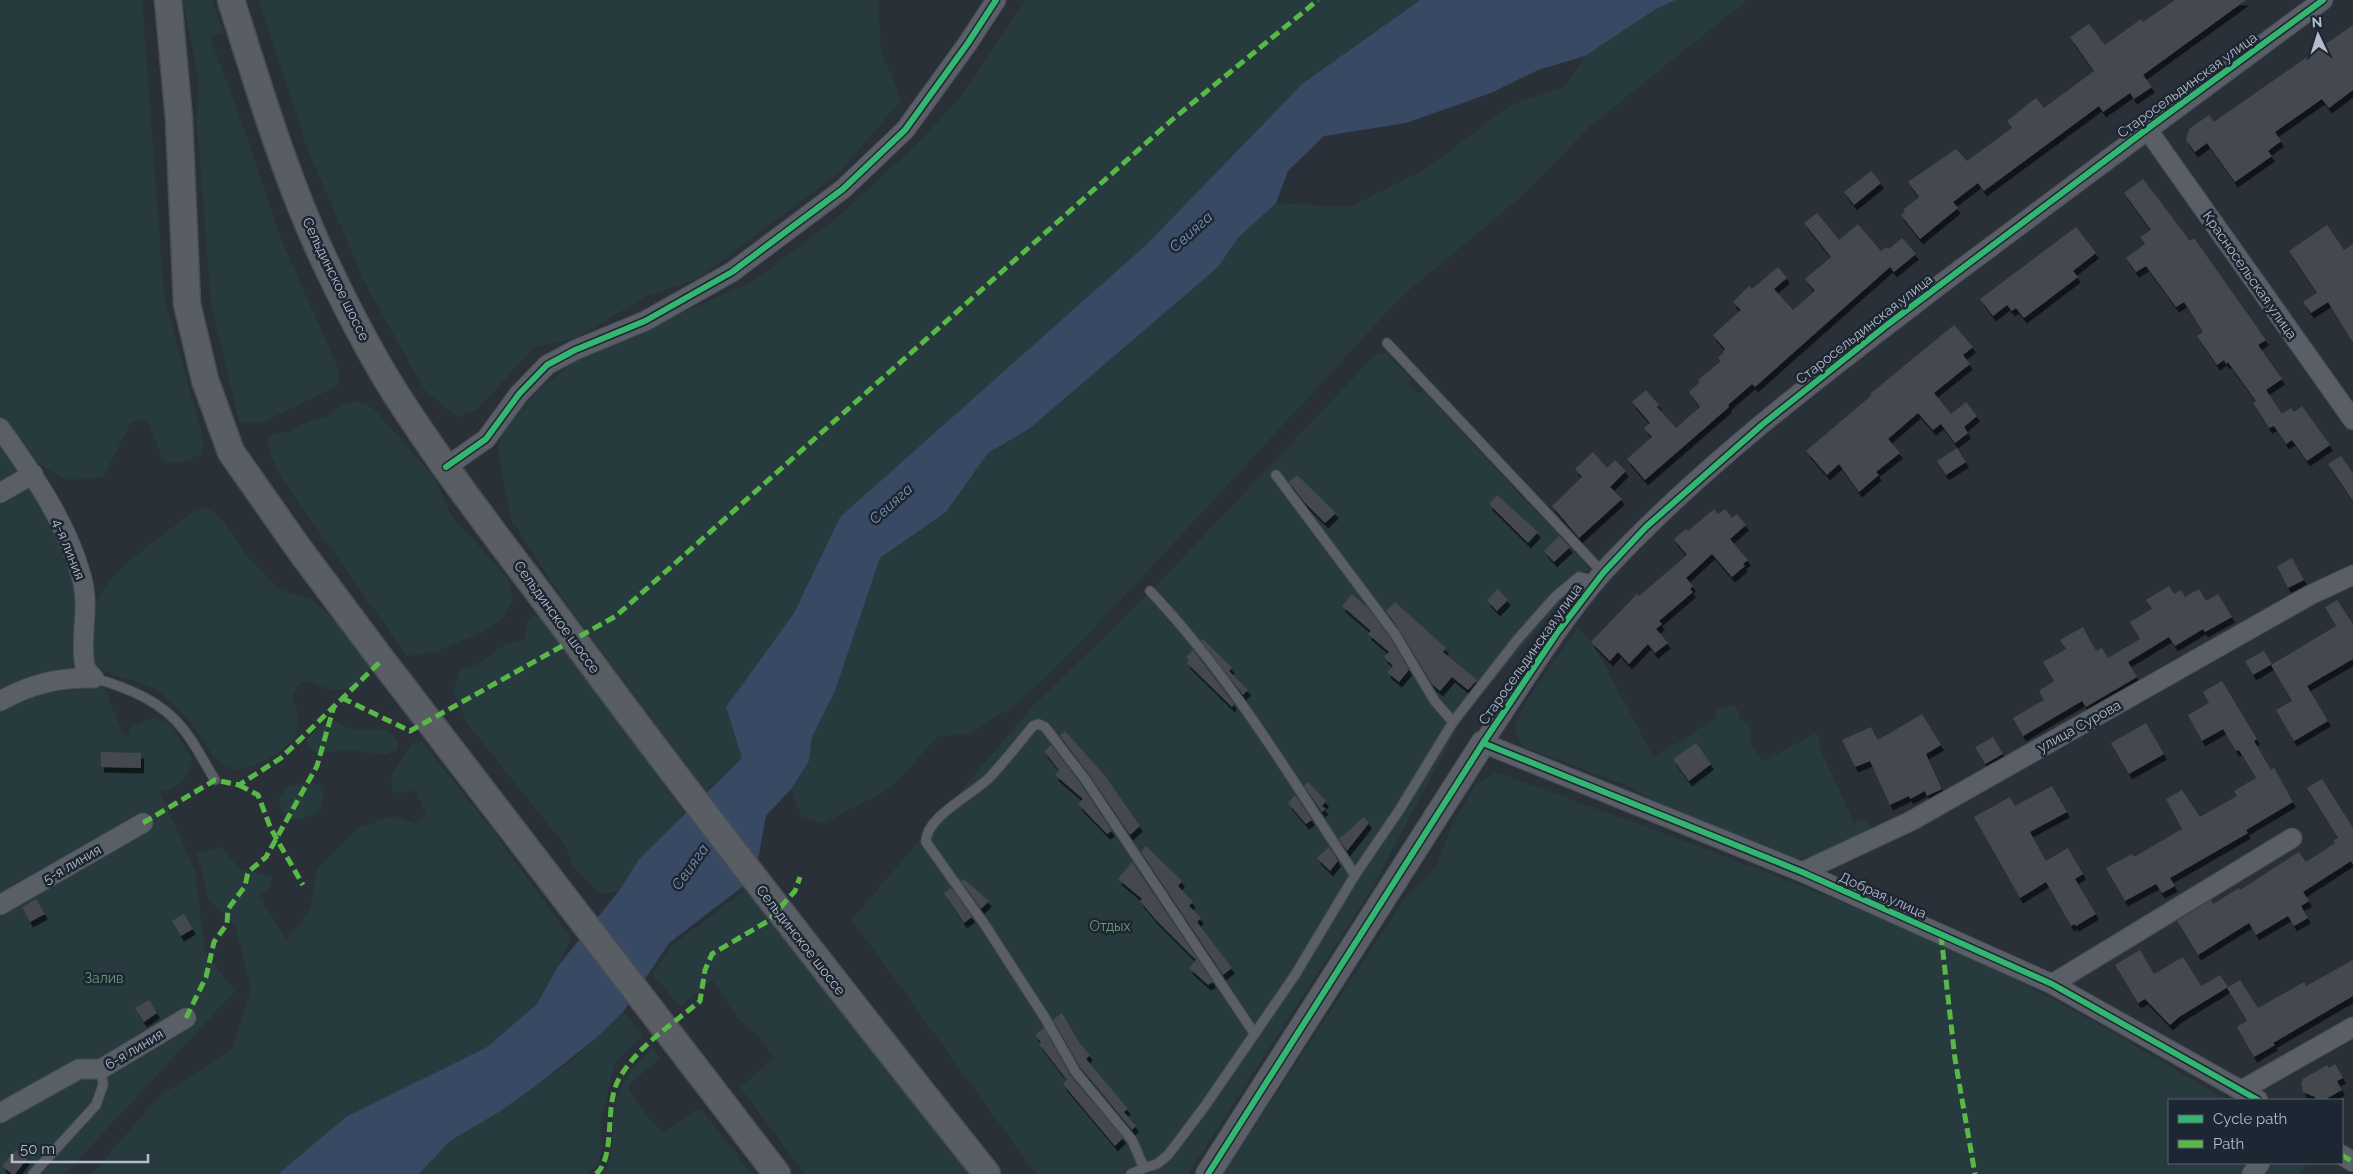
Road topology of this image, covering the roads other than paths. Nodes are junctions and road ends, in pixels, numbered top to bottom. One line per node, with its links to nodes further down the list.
1 (168, 0): 36 (main road)
2 (231, 0): 9 (main road, Сельдинское шоссе)
3 (996, 0): 9 (street)
4 (2323, 0): 5 (street, Старосельдинская улица)
5 (2147, 129): 7 (street, Красносельская улица); 14 (street, Старосельдинская улица)
6 (1387, 343): 14 (lane)
7 (2353, 420)
8 (0, 428): 10 (street, 4-я линия)
9 (446, 467): 37 (main road, Сельдинское шоссе)
10 (33, 474): 12 (street); 16 (street, 4-я линия)
11 (1276, 475): 18 (lane)
12 (0, 493)
13 (2353, 575): 23 (street, улица Сурова)
14 (1599, 577): 18 (lane); 19 (street, Старосельдинская улица)
15 (1150, 590): 24 (lane)
16 (94, 678): 17 (street); 20 (lane)
17 (0, 701)
18 (1453, 722): 24 (lane)
19 (1483, 742): 23 (street, Добрая улица); 39 (street)
20 (214, 780)
21 (143, 823): 25 (street, 5-я линия)
22 (2292, 838): 26 (street)
23 (1802, 872): 26 (street, Добрая улица)
24 (1355, 875): 29 (lane)
25 (0, 905)
26 (2052, 984): 31 (street, Добрая улица)
27 (186, 1018): 30 (street, 6-я линия)
28 (2353, 1026): 31 (street)
29 (1254, 1033): 34 (lane); 34 (lane)
30 (100, 1069): 33 (street, 6-я линия); 35 (lane)
31 (2242, 1090): 32 (street, Добрая улица)
32 (2256, 1099)
33 (0, 1113)
34 (1144, 1168): 38 (lane)
35 (33, 1174)
36 (777, 1174)
37 (987, 1174)
38 (1131, 1174)
39 (1208, 1174)

